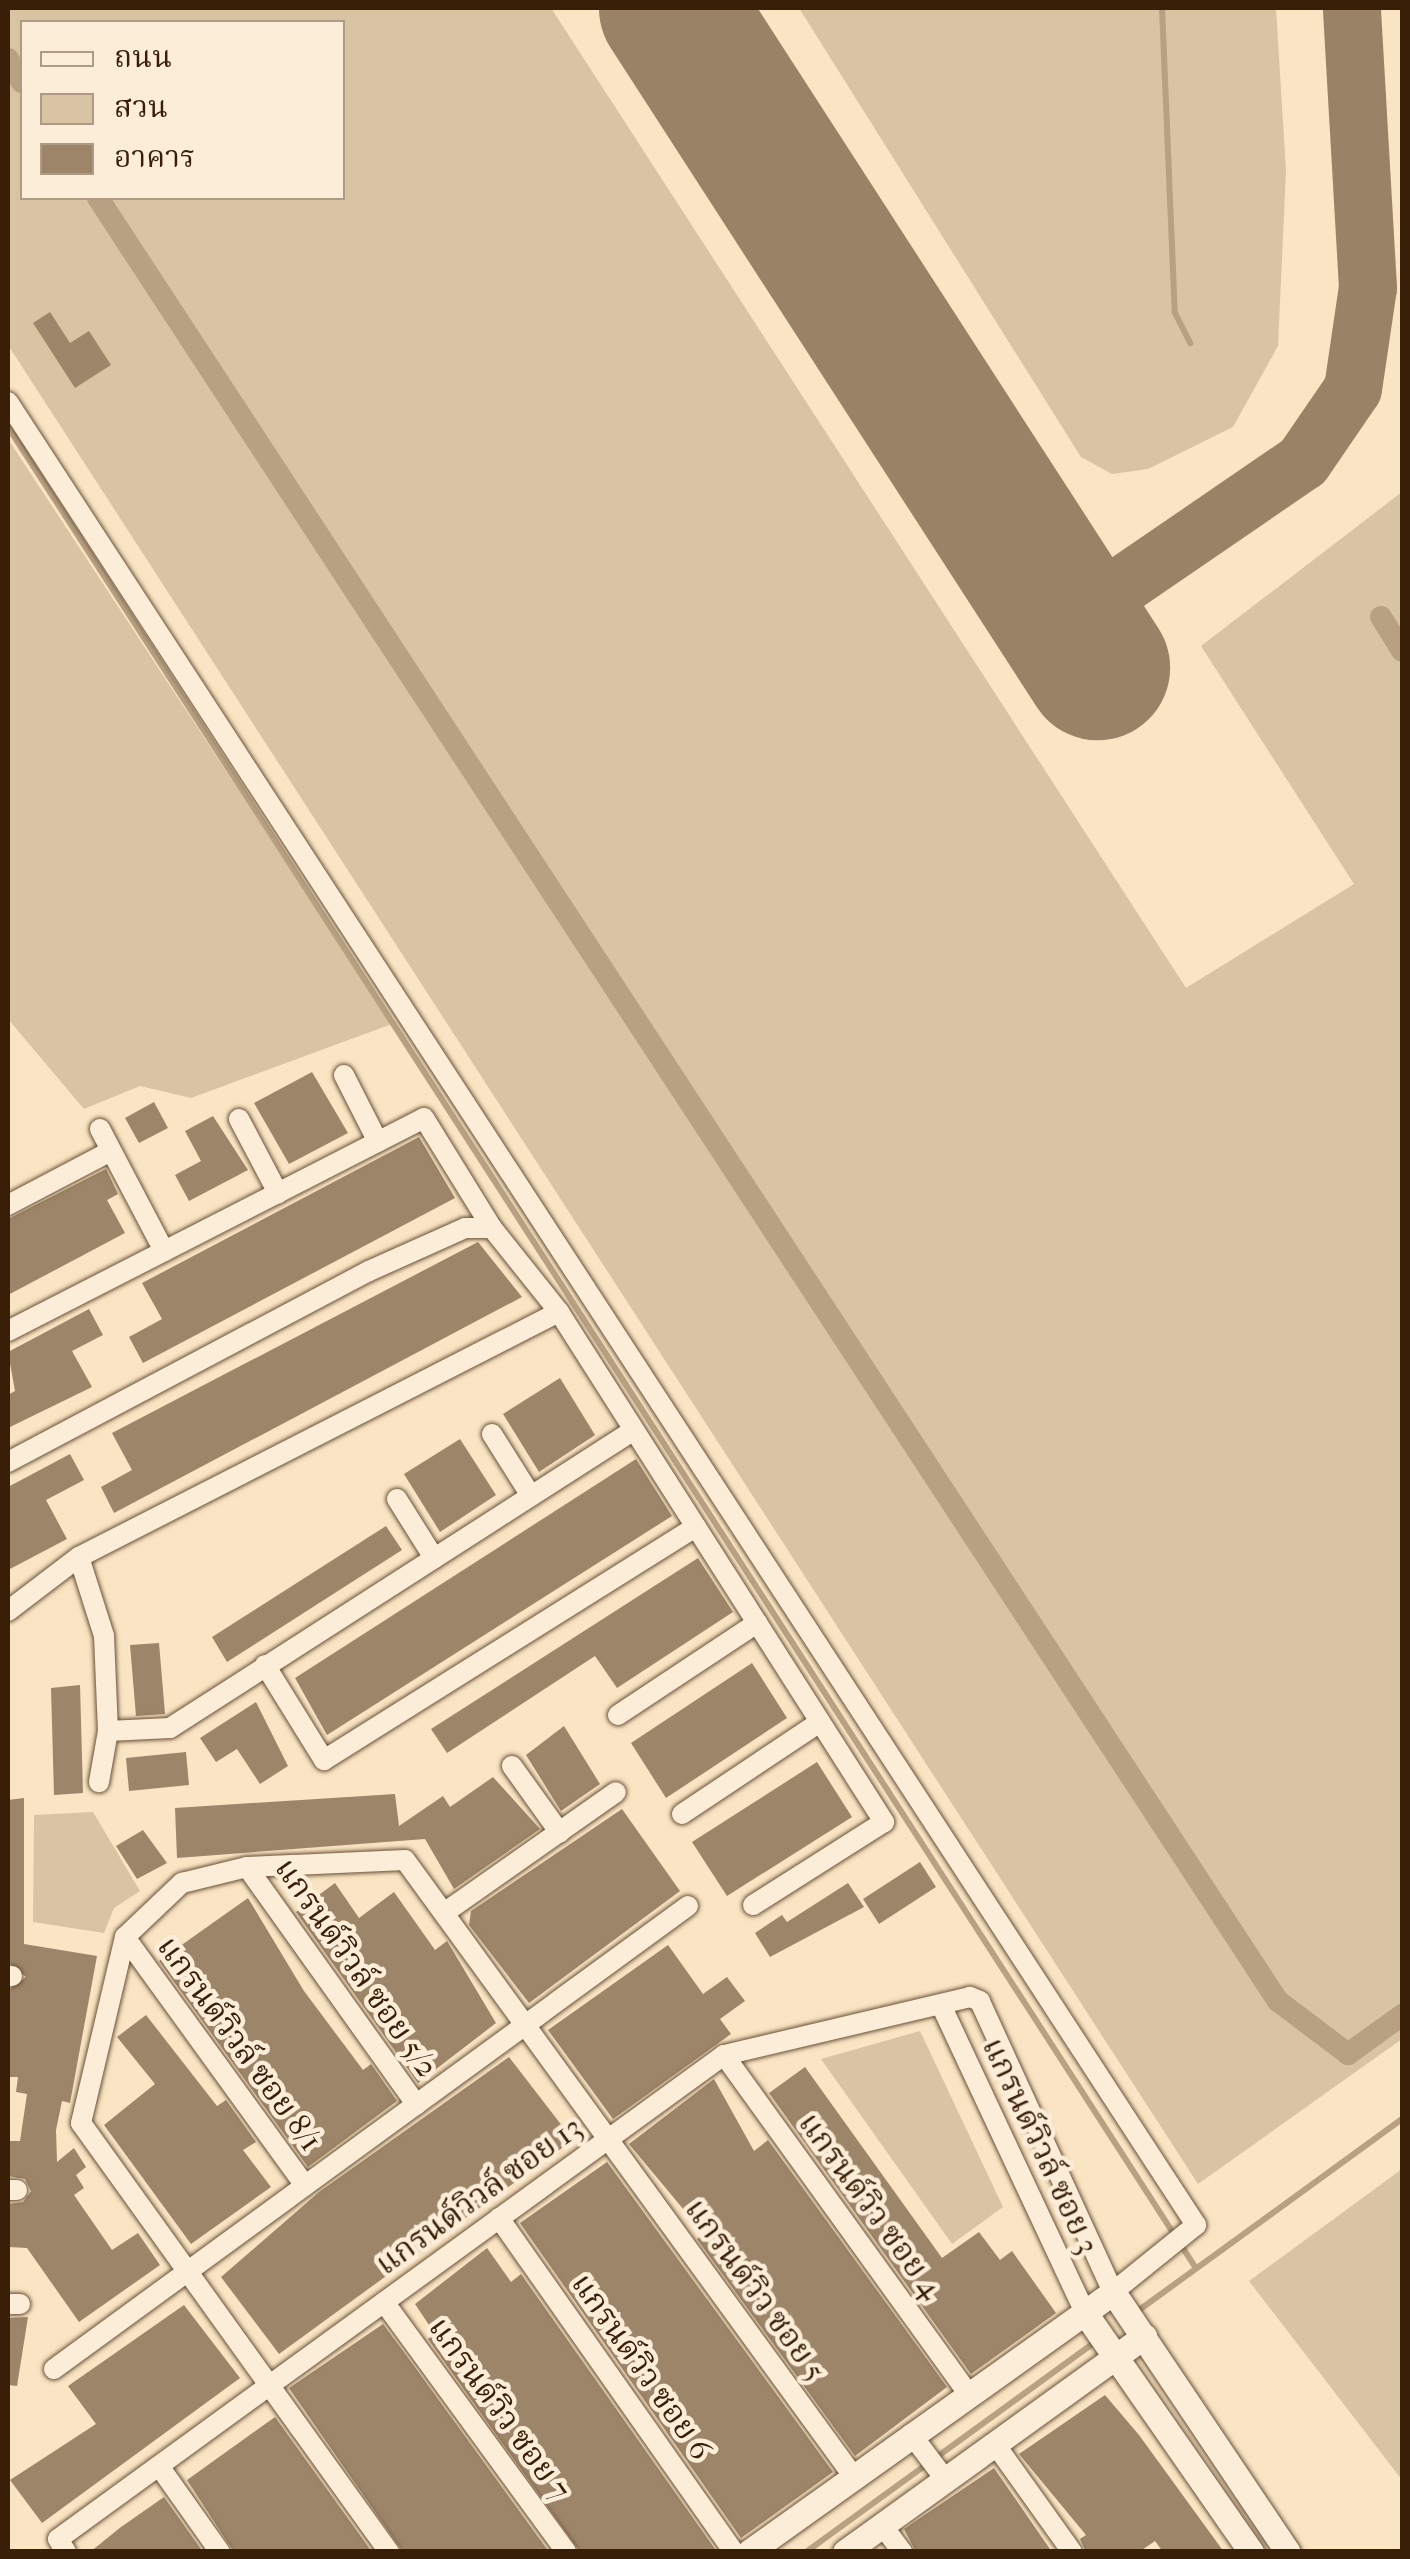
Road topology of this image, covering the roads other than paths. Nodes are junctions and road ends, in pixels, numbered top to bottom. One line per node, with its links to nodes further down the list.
1 (8, 402): 45 (street)
2 (344, 1076): 5 (street)
3 (239, 1119): 7 (street)
4 (100, 1129): 6 (street)
5 (378, 1142): 7 (street); 9 (street)
6 (112, 1151): 8 (street); 10 (street)
7 (278, 1193): 10 (street)
8 (8, 1205)
9 (492, 1228): 11 (street); 15 (street)
10 (164, 1251): 12 (street)
11 (559, 1312): 13 (street); 19 (street)
12 (8, 1332)
13 (634, 1430): 16 (street); 18 (street)
14 (492, 1434): 16 (street)
15 (8, 1462)
16 (530, 1496): 20 (street)
17 (398, 1499): 20 (street)
18 (696, 1526): 22 (street); 23 (street)
19 (79, 1557): 21 (street); 26 (street)
20 (434, 1558): 23 (street)
21 (8, 1611)
22 (757, 1623): 24 (street); 25 (street)
23 (265, 1665): 26 (street)
24 (618, 1715)
25 (820, 1722): 30 (street); 33 (street)
26 (108, 1731): 28 (street)
27 (512, 1766): 31 (street)
28 (98, 1782)
29 (616, 1792): 31 (street)
30 (682, 1814)
31 (560, 1833): 35 (street)
32 (248, 1867): 35 (street, แกรนด์วิว ซอย 5); 36 (street); 40 (street, แกรนด์วิวล์ ซอย 5/2)
33 (753, 1905)
34 (688, 1906): 38 (street)
35 (444, 1913): 38 (street, แกรนด์วิว ซอย 5)
36 (125, 1936): 42 (street, แกรนด์วิวล์ ซอย 8/1); 44 (street)
37 (941, 2005): 39 (street); 45 (street); 47 (street, แกรนด์วิวล์ ซอย 3)
38 (524, 2026): 40 (street); 41 (street, แกรนด์วิว ซอย 5)
39 (724, 2054): 41 (street, แกรนด์วิวล์ ซอย 13); 52 (street, แกรนด์วิว ซอย 4)
40 (417, 2104): 42 (street)
41 (609, 2138): 43 (street, แกรนด์วิวล์ ซอย 13); 57 (street, แกรนด์วิว ซอย 5)
42 (304, 2186): 44 (street)
43 (499, 2218): 46 (street, แกรนด์วิวล์ ซอย 13); 64 (street, แกรนด์วิว ซอย 6)
44 (190, 2270): 50 (street); 51 (street)
45 (1116, 2296): 47 (street); 48 (street)
46 (384, 2302): 51 (street, แกรนด์วิวล์ ซอย 13); 63 (street, แกรนด์วิว ซอย 7)
47 (1088, 2316): 49 (street); 52 (street)
48 (1142, 2332): 49 (street); 69 (street)
49 (1114, 2352): 54 (street); 60 (street)
50 (54, 2368)
51 (270, 2386): 55 (street, แกรนด์วิวล์ ซอย 13); 62 (street)
52 (968, 2393): 53 (street)
53 (915, 2440): 56 (street); 57 (street)
54 (995, 2444): 56 (street); 68 (street)
55 (159, 2466): 59 (street, แกรนด์วิวล์ ซอย 13); 61 (street)
56 (940, 2472): 58 (street)
57 (853, 2476): 65 (street)
58 (882, 2524): 66 (street); 67 (street)
59 (62, 2545)
60 (1250, 2551)
61 (220, 2552)
62 (389, 2552)
63 (566, 2552)
64 (734, 2552)
65 (749, 2552)
66 (845, 2552)
67 (902, 2552)
68 (1072, 2552)
69 (1288, 2552)

